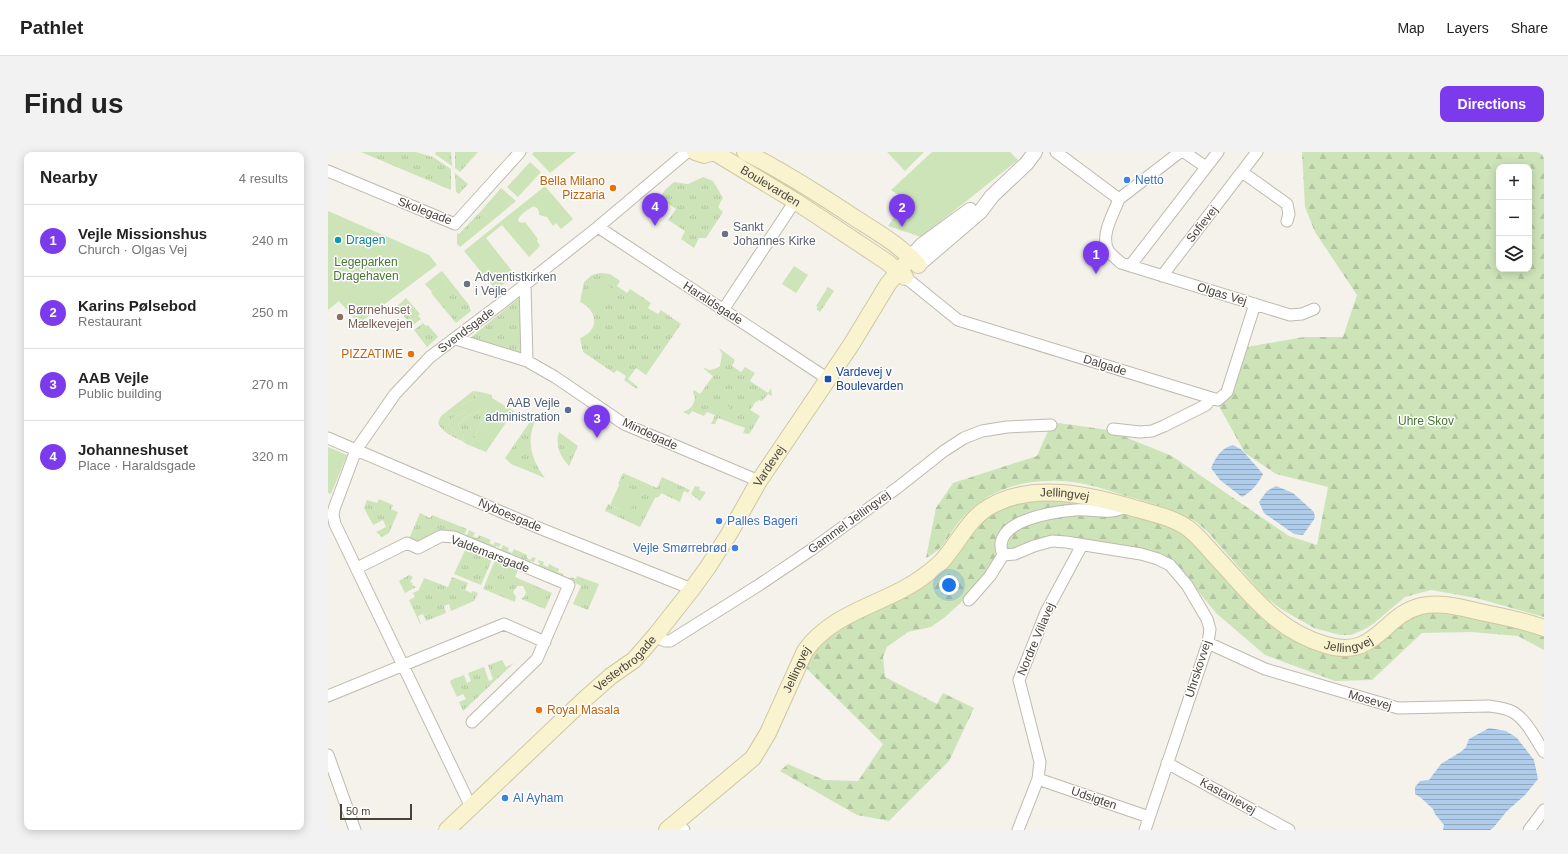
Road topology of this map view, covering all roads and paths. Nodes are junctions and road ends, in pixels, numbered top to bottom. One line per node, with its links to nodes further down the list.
1 (520, 152): 13 (street, Skolegade)
2 (687, 152): 18 (street, Svendsgade)
3 (695, 152): 4 (main road)
4 (714, 152): 16 (main road, Boulevarden)
5 (745, 152): 19 (main road, Boulevarden)
6 (1035, 152): 19 (street, Vardevej)
7 (1056, 152): 15 (street)
8 (1180, 152): 15 (street)
9 (1184, 152): 12 (street)
10 (1218, 152): 12 (street)
11 (1257, 152): 14 (street, Sofievej)
12 (1206, 167): 20 (street)
13 (328, 171)
14 (1242, 172): 17 (street); 22 (street, Sofievej)
15 (1119, 198): 20 (street, Olgas Vej)
16 (795, 201): 21 (main road, Boulevarden); 26 (street)
17 (1287, 221)
18 (598, 227): 23 (street, Svendsgade); 26 (street, Haraldsgade)
19 (915, 261): 21 (main road, Vardevej)
20 (1130, 266): 22 (street, Olgas Vej)
21 (902, 274): 29 (main road, Vardevej); 30 (street, Dalgade)
22 (1162, 276): 24 (street, Olgas Vej)
23 (525, 285): 27 (street, Svendsgade); 28 (street)
24 (1255, 304): 25 (street, Olgas Vej); 30 (street)
25 (1314, 309)
26 (723, 310): 29 (street, Haraldsgade)
27 (456, 339): 28 (street, Mindegade); 34 (street, Svendsgade)
28 (527, 361): 35 (street, Mindegade)
29 (828, 379): 35 (main road, Vardevej)
30 (1211, 398): 32 (street)
31 (1052, 425): 43 (street, Gammel Jellingvej)
32 (1113, 429)
33 (328, 438): 34 (street, Nyboesgade)
34 (356, 450): 39 (street); 40 (street, Nyboesgade)
35 (759, 481): 40 (main road, Vardevej)
36 (1130, 506): 38 (street); 42 (main road, Jellingvej); 56 (main road, Jellingvej)
37 (1082, 545): 38 (street, Uhrskovvej); 45 (street, Uhrskovvej); 52 (street, Nordre Villavej)
38 (1003, 556): 41 (street)
39 (357, 568): 44 (street, Valdemarsgade); 46 (street)
40 (692, 589): 43 (main road, Vesterbrogade)
41 (969, 600)
42 (1544, 628)
43 (655, 636): 53 (main road, Vesterbrogade)
44 (545, 642): 46 (street); 48 (street, Valdemarsgade)
45 (1208, 643): 49 (street, Mosevej); 51 (street, Uhrskovvej)
46 (404, 665): 47 (street); 53 (street)
47 (328, 696)
48 (472, 722)
49 (1544, 752)
50 (328, 755): 57 (street)
51 (1167, 763): 55 (street, Uhrskovvej); 60 (street, Kastanievej)
52 (1038, 779): 55 (street, Udsigten); 59 (street, Nordre Villavej)
53 (471, 807): 58 (main road, Vesterbrogade)
54 (1544, 810): 61 (street)
55 (1149, 825)
56 (676, 828)
57 (356, 830)
58 (447, 830)
59 (1018, 830)
60 (1289, 830)
61 (1529, 830)

